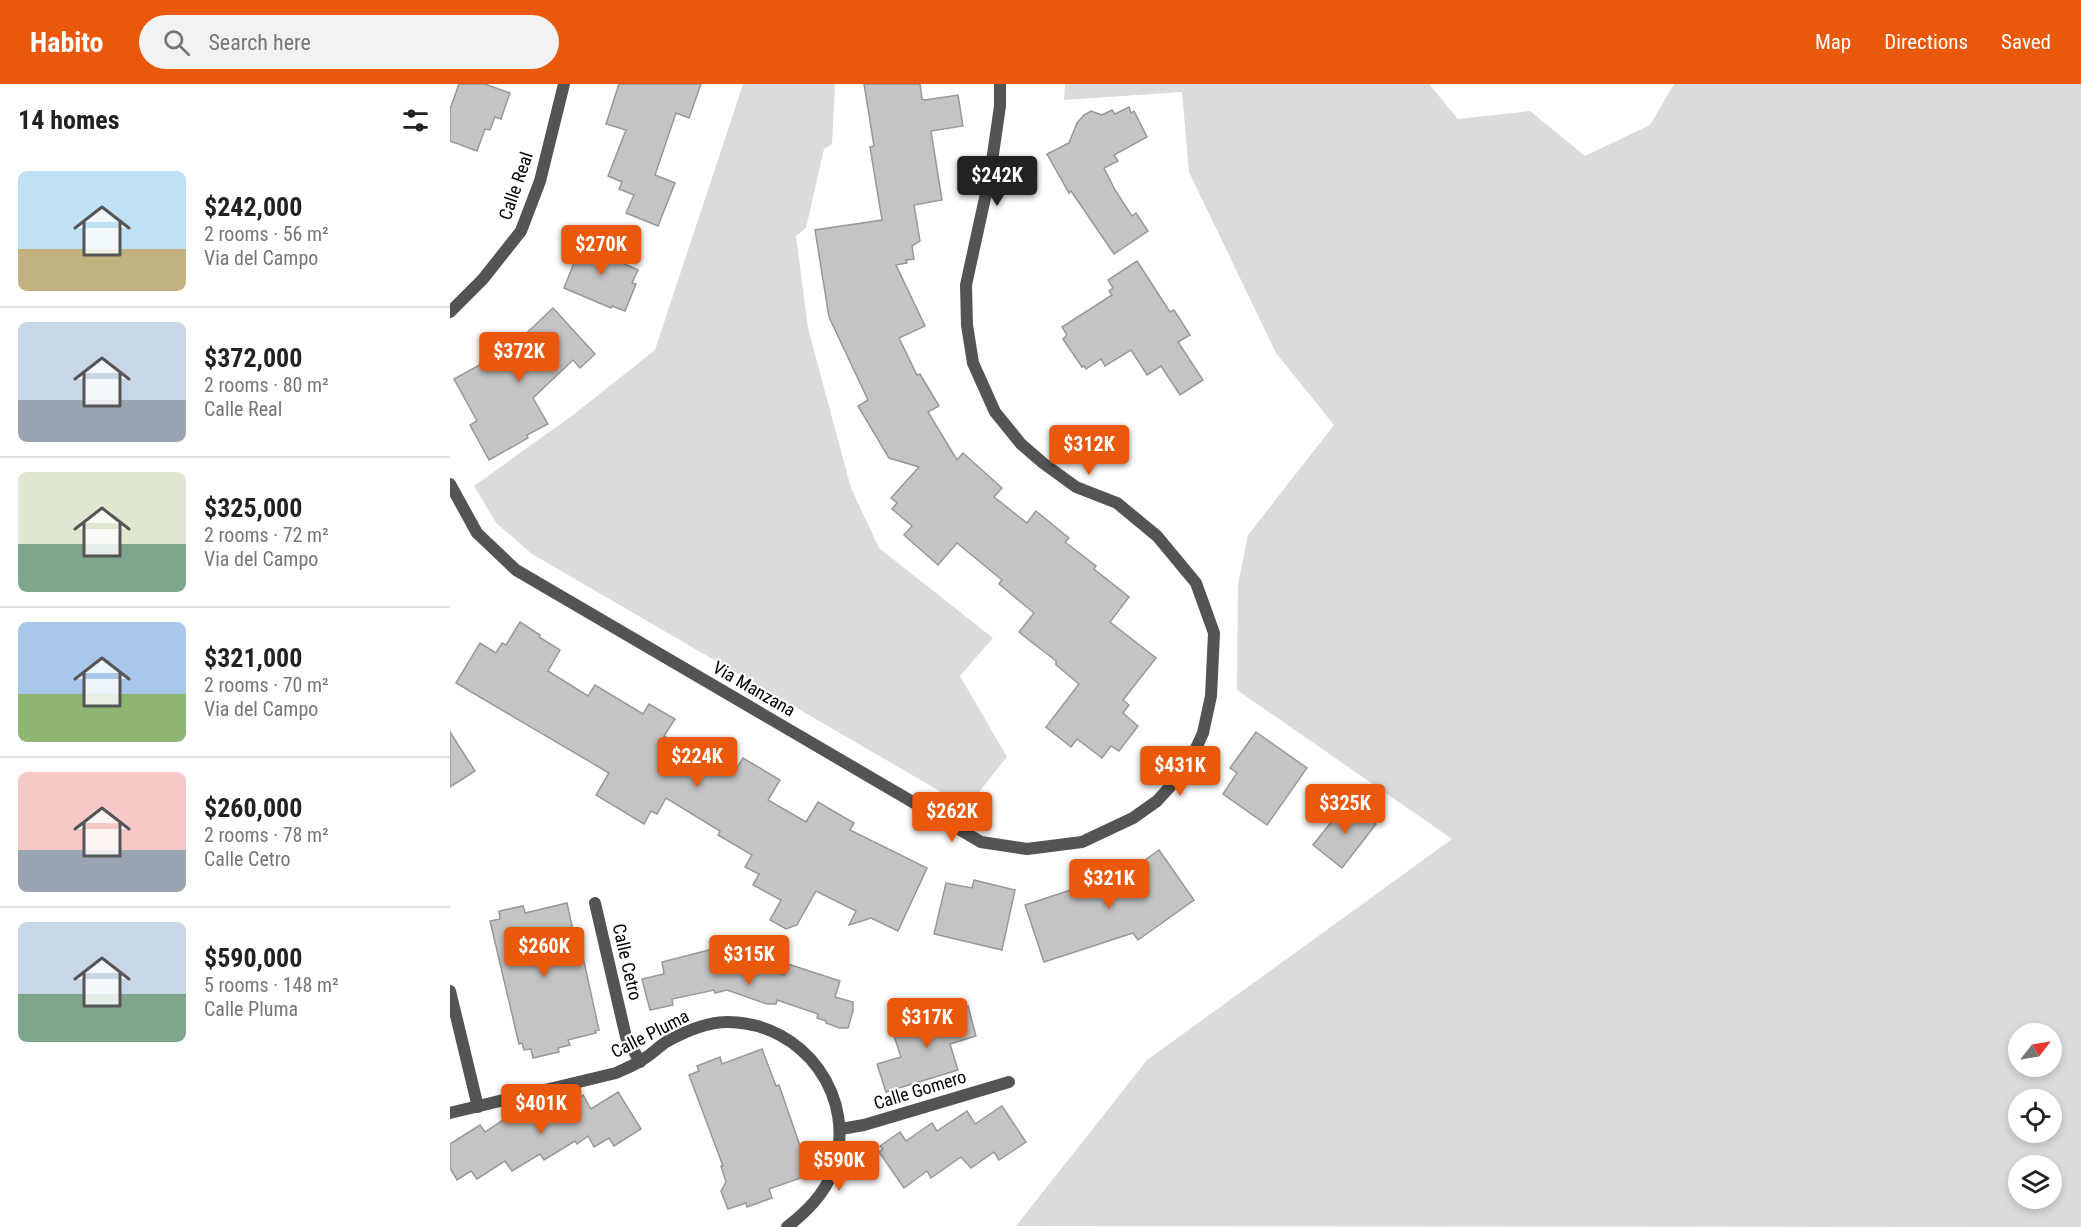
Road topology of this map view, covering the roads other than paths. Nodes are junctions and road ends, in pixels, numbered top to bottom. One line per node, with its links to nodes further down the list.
1 (564, 84): 3 (street, Calle Real)
2 (1000, 84): 4 (street, Via Manzana)
3 (450, 312)
4 (450, 484)
5 (595, 903): 7 (street, Calle Cetro)
6 (450, 991): 9 (street)
7 (640, 1062): 9 (street, Calle Pluma); 11 (street, Calle Pluma)
8 (1008, 1082): 11 (street, Calle Gomero)
9 (478, 1107): 10 (street, Calle Pluma)
10 (450, 1113)
11 (841, 1129): 12 (street, Calle Pluma)
12 (787, 1227)

